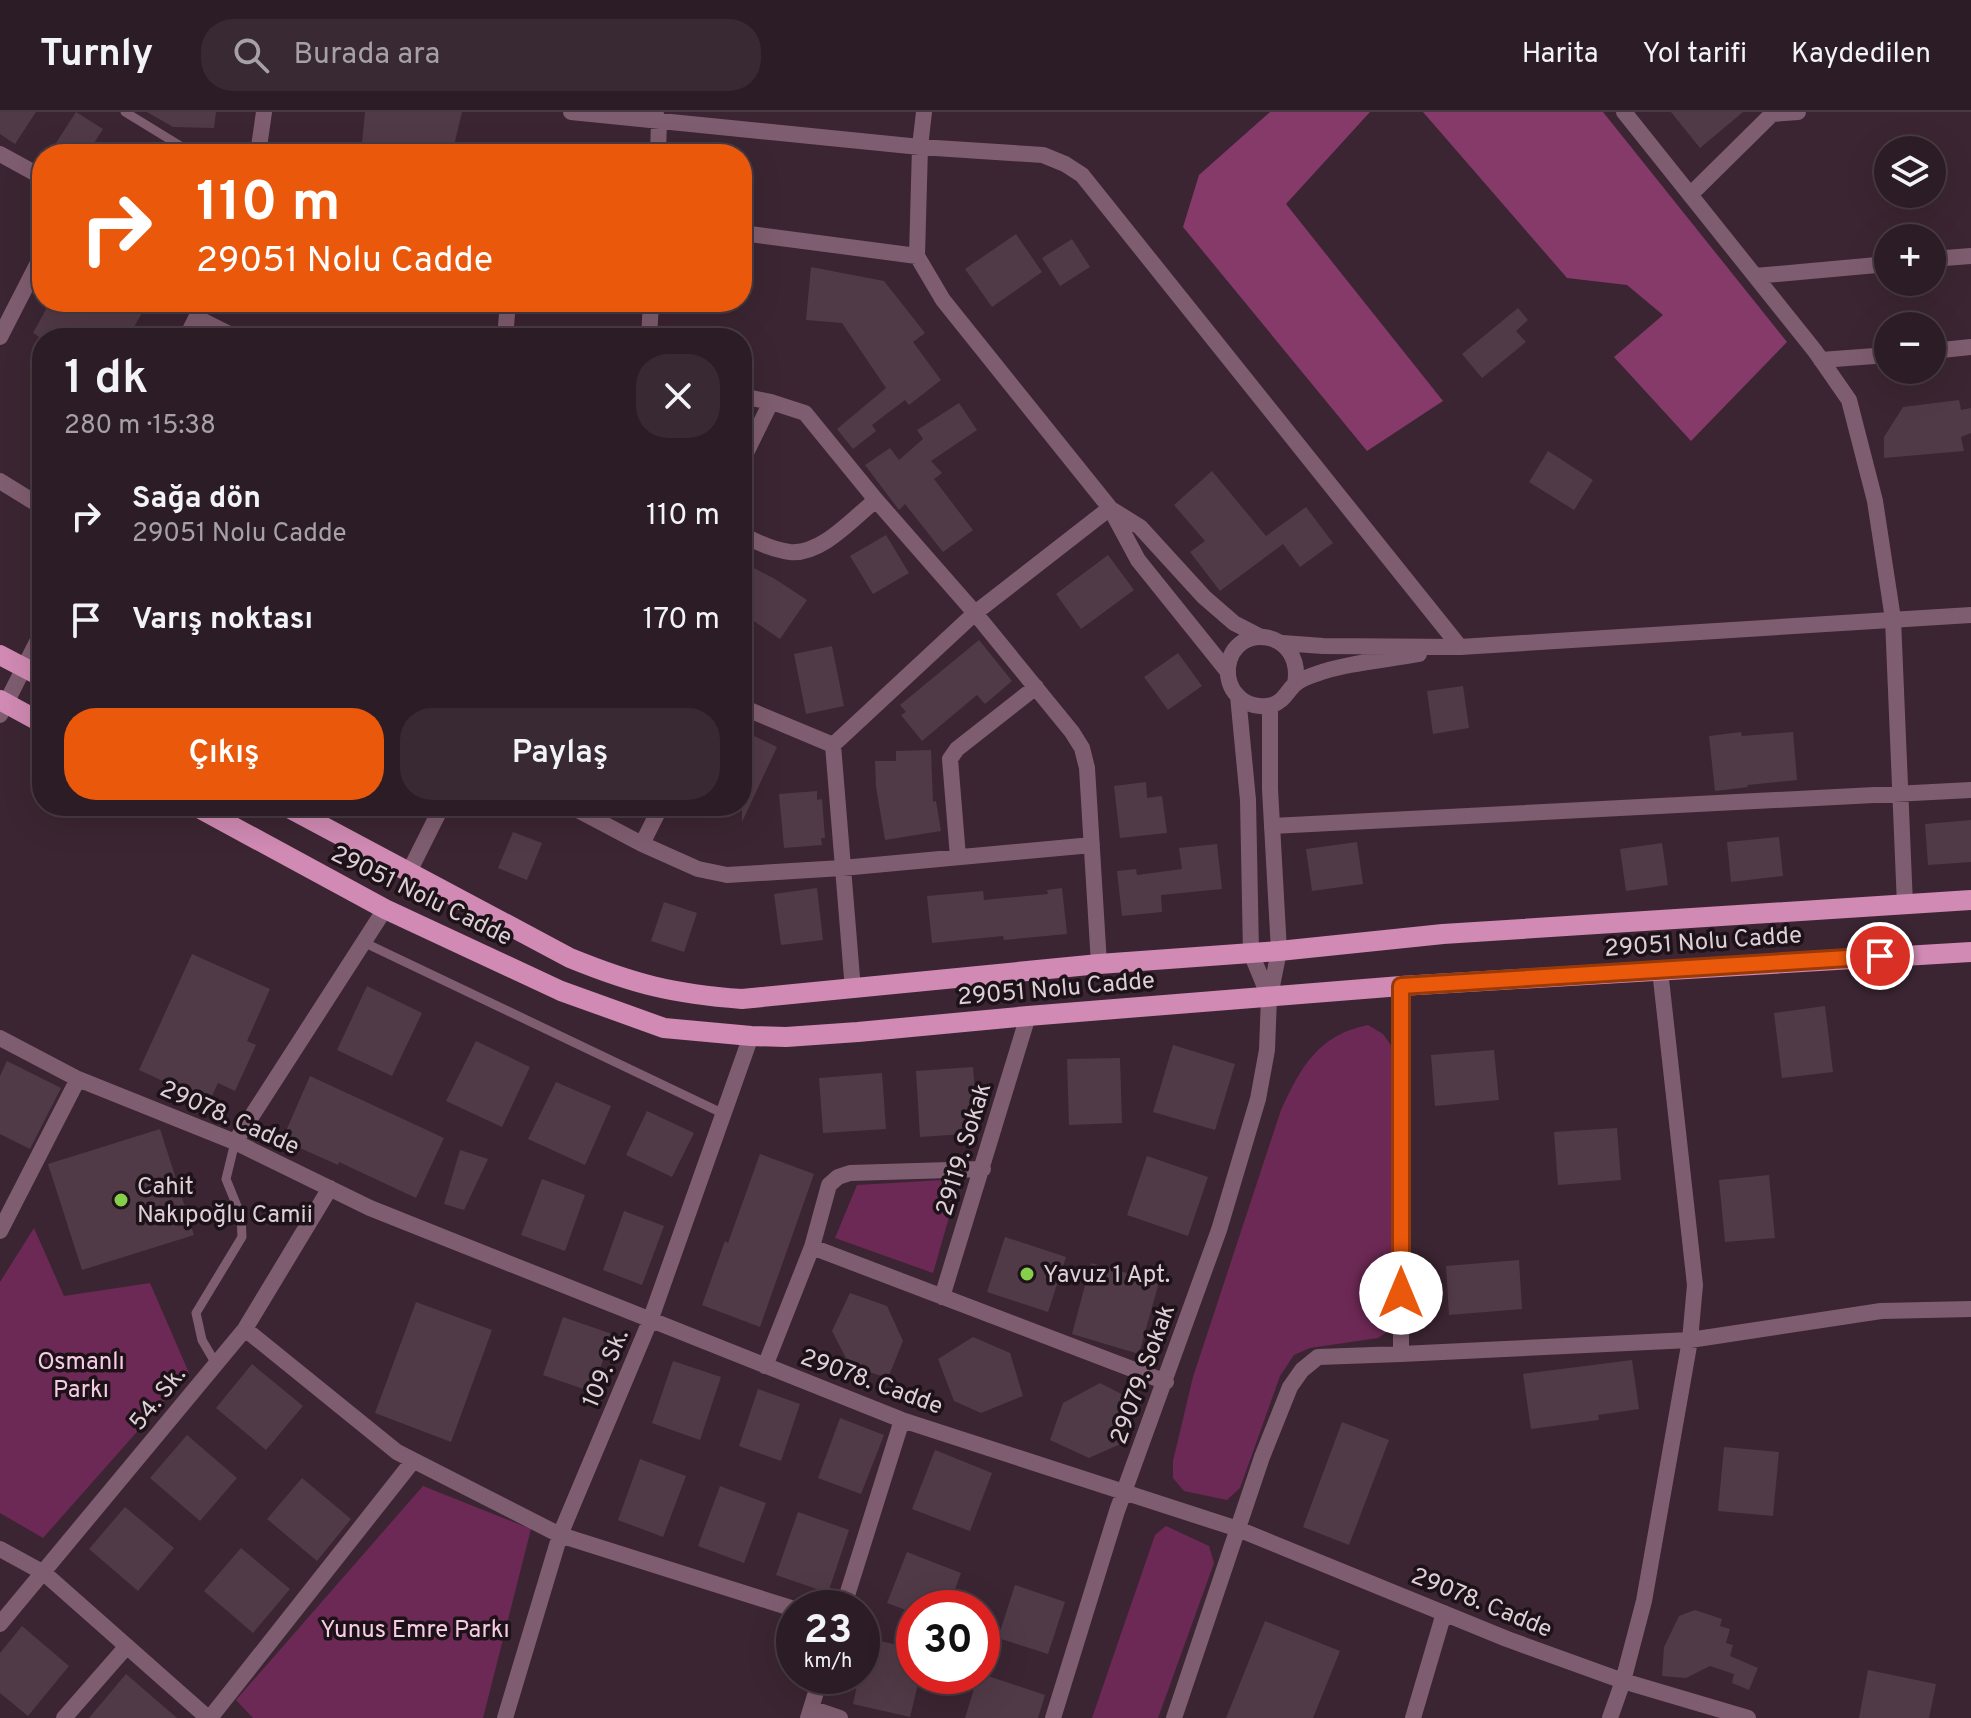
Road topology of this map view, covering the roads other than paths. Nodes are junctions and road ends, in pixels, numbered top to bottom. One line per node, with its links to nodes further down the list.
1 (125, 112): 10 (lane)
2 (264, 112): 11 (street)
3 (571, 112): 8 (street)
4 (924, 112): 13 (street)
5 (1624, 112): 16 (street)
6 (1798, 112): 7 (street)
7 (1772, 113): 16 (street)
8 (657, 116): 9 (street); 12 (street)
9 (698, 118): 13 (street)
10 (177, 144)
11 (259, 144)
12 (658, 144)
13 (920, 147): 18 (street); 46 (street)
14 (0, 154): 15 (street)
15 (32, 172)
16 (1690, 195): 23 (street)
17 (752, 234): 18 (street)
18 (917, 256): 39 (street)
19 (1971, 256): 20 (street)
20 (1946, 258)
21 (1874, 265): 23 (street)
22 (32, 275): 28 (street)
23 (1755, 276): 32 (street)
24 (200, 312): 25 (street)
25 (197, 318): 26 (street); 27 (street)
26 (192, 328)
27 (217, 328)
28 (0, 337)
29 (1971, 347): 30 (street)
30 (1946, 350)
31 (1874, 356): 32 (street)
32 (1821, 360): 43 (street)
33 (752, 398): 34 (street)
34 (771, 402): 35 (street); 37 (street)
35 (752, 441)
36 (0, 481): 38 (street)
37 (876, 500): 40 (street); 41 (street)
38 (32, 501)
39 (1110, 508): 41 (street); 44 (street); 49 (street)
40 (752, 539)
41 (975, 613): 52 (street); 58 (street)
42 (1971, 615): 43 (street)
43 (1893, 619): 46 (street); 60 (street)
44 (1261, 637): 45 (street); 49 (street)
45 (1282, 643): 46 (street); 51 (street)
46 (1460, 647): 51 (street)
47 (0, 655): 48 (main road)
48 (32, 671)
49 (1228, 672): 53 (street)
50 (32, 673): 54 (street)
51 (1295, 684): 55 (street)
52 (1036, 687): 68 (street); 69 (street)
53 (1238, 696): 55 (street); 78 (street)
54 (2, 706): 57 (main road)
55 (1270, 706): 66 (street)
56 (752, 711): 58 (street)
57 (32, 719)
58 (833, 745): 70 (street)
59 (1971, 790): 60 (street)
60 (1900, 795): 66 (street); 73 (street)
61 (213, 816): 74 (main road, 29051 Nolu Cadde)
62 (304, 816): 71 (main road, 29051 Nolu Cadde)
63 (437, 816): 71 (street)
64 (589, 816): 67 (street)
65 (656, 816): 67 (street)
66 (1272, 826): 76 (street)
67 (642, 844): 70 (street)
68 (1092, 845): 69 (street); 79 (street)
69 (958, 857): 70 (street)
70 (842, 868): 82 (street)
71 (409, 872): 82 (main road, 29051 Nolu Cadde)
72 (1971, 900): 73 (main road, 29051 Nolu Cadde)
73 (1905, 905): 76 (main road, 29051 Nolu Cadde)
74 (385, 909): 75 (street); 85 (main road, 29051 Nolu Cadde)
75 (363, 942): 88 (lane); 89 (street)
76 (1279, 951): 78 (main road, 29051 Nolu Cadde); 83 (street)
77 (1971, 952): 80 (main road, 29051 Nolu Cadde)
78 (1251, 953): 79 (main road, 29051 Nolu Cadde); 83 (street)
79 (1099, 964): 82 (main road, 29051 Nolu Cadde)
80 (1660, 970): 81 (main road, 29051 Nolu Cadde); 98 (street)
81 (1401, 986): 83 (main road, 29051 Nolu Cadde); 99 (street)
82 (853, 990)
83 (1269, 997): 84 (main road, 29051 Nolu Cadde); 102 (street, 29079. Sokak)
84 (1028, 1016): 85 (main road, 29051 Nolu Cadde); 90 (street, 29119. Sokak)
85 (751, 1036): 88 (street, 109. Sk.)
86 (0, 1038): 87 (street, 29078. Cadde)
87 (78, 1079): 89 (street, 29078. Cadde); 92 (street)
88 (724, 1114): 96 (street, 109. Sk.)
89 (235, 1142): 91 (street, 29078. Cadde); 100 (lane)
90 (983, 1169): 93 (street); 94 (street, 29119. Sokak)
91 (330, 1188): 96 (street, 29078. Cadde); 97 (street, 54. Sk.)
92 (0, 1231)
93 (812, 1247): 94 (street); 101 (street)
94 (942, 1297): 102 (street)
95 (1971, 1309): 98 (street)
96 (650, 1321): 101 (street, 29078. Cadde); 107 (street, 109. Sk.)
97 (245, 1329): 100 (street, 54. Sk.); 104 (street)
98 (1690, 1340): 99 (street); 115 (street)
99 (1401, 1354): 106 (street)
100 (216, 1364): 109 (street, 54. Sk.)
101 (765, 1366): 103 (street, 29078. Cadde)
102 (1166, 1382): 105 (street, 29079. Sokak)
103 (902, 1420): 105 (street, 29078. Cadde); 110 (street)
104 (413, 1461): 107 (street); 118 (street)
105 (1125, 1492): 106 (street, 29078. Cadde); 121 (street, 29079. Sokak)
106 (1238, 1529): 112 (street, 29078. Cadde); 122 (street)
107 (560, 1535): 111 (street); 119 (street, 109. Sk.)
108 (0, 1549): 109 (street)
109 (44, 1573): 113 (street, 54. Sk.); 114 (street)
110 (849, 1590)
111 (776, 1603)
112 (1444, 1613): 115 (street, 29078. Cadde); 123 (street)
113 (0, 1624)
114 (127, 1646): 117 (street); 118 (street)
115 (1623, 1681): 124 (street); 125 (street, 29078. Cadde)
116 (809, 1713): 120 (street)
117 (64, 1718)
118 (209, 1718)
119 (505, 1718)
120 (840, 1718)
121 (1053, 1718)
122 (1174, 1718)
123 (1413, 1718)
124 (1610, 1718)
125 (1748, 1718)

